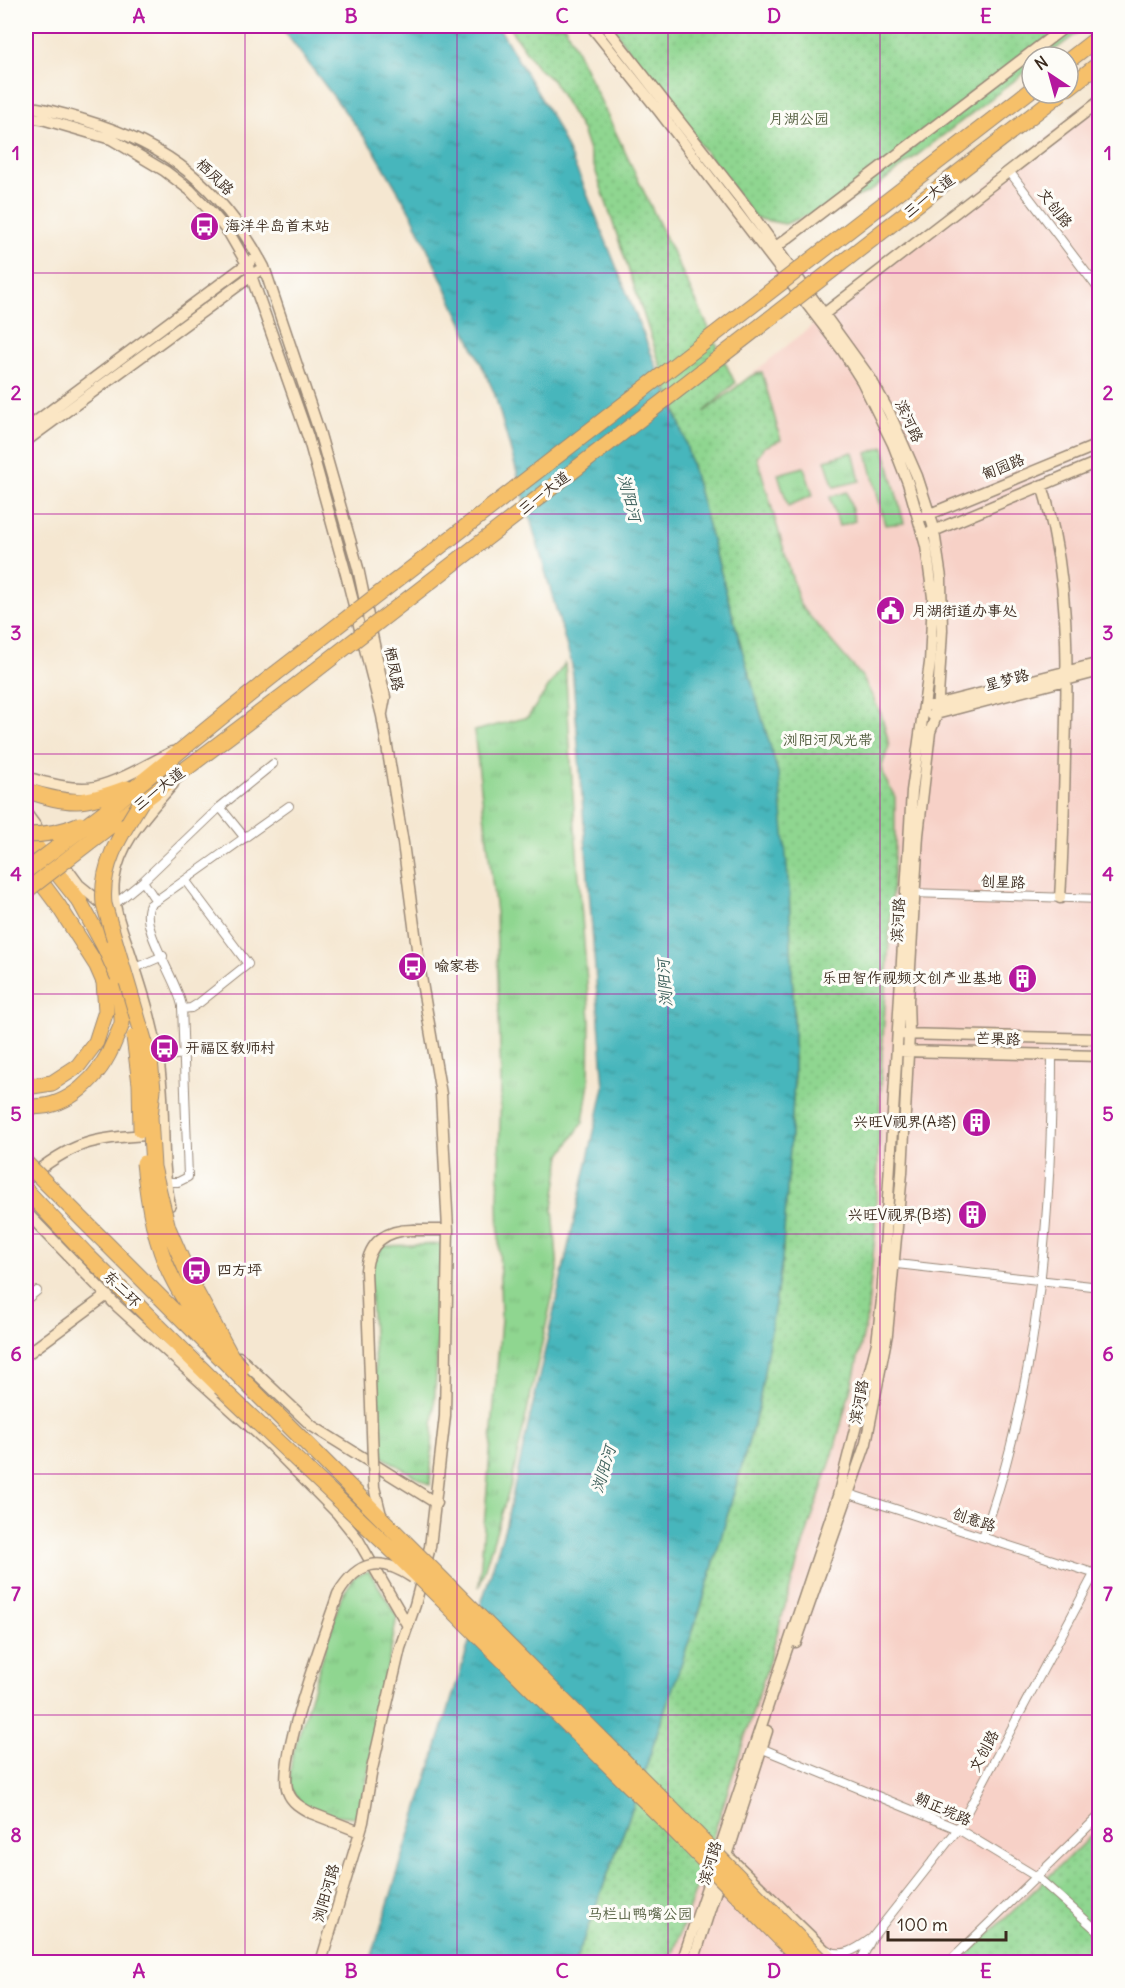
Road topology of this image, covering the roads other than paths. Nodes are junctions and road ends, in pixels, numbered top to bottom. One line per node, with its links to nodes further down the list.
1 (591, 26): 20 (street, 滨河路)
2 (605, 26): 14 (street, 滨河路)
3 (1066, 26): 14 (street)
4 (1099, 37): 5 (highway)
5 (1080, 52)
6 (1100, 63): 7 (highway)
7 (1080, 79)
8 (1020, 98): 35 (highway, 三一大道, bridge)
9 (1100, 101): 13 (street)
10 (1046, 105): 38 (highway, 三一大道, bridge)
11 (26, 106): 15 (street, 栖凤路)
12 (26, 117): 16 (street, 栖凤路)
13 (1009, 171): 19 (street, 文创路); 20 (street)
14 (776, 247): 20 (street, 滨河路)
15 (258, 255): 16 (street); 17 (street, 栖凤路)
16 (247, 264): 18 (street, 栖凤路); 21 (street)
17 (264, 267): 18 (street); 34 (street, 栖凤路)
18 (252, 275): 22 (street); 34 (street, 栖凤路)
19 (1100, 291)
20 (821, 316): 26 (street, 滨河路); 27 (street, 滨河路)
21 (26, 429)
22 (26, 441)
23 (1100, 444): 26 (street, 匍园路)
24 (1100, 461): 25 (street)
25 (1042, 485): 28 (street); 31 (street)
26 (930, 514): 27 (street, 匍园路); 28 (street, 滨河路)
27 (918, 519): 28 (street, 滨河路)
28 (929, 533): 32 (street, 滨河路); 33 (street, 滨河路)
29 (1100, 663): 31 (street, 星梦路)
30 (1100, 671): 31 (street, 星梦路)
31 (1067, 676): 32 (street, 星梦路); 54 (street)
32 (937, 709): 33 (street, 星梦路); 53 (street, 滨河路)
33 (924, 713): 53 (street, 滨河路)
34 (382, 716): 81 (street, 浏阳河路)
35 (193, 739): 37 (highway, 三一大道); 39 (street)
36 (273, 764): 42 (street)
37 (163, 766): 40 (highway); 44 (highway, 三一大道)
38 (188, 766): 41 (highway, 三一大道); 57 (street)
39 (26, 777)
40 (26, 790)
41 (141, 802): 52 (highway, 三一大道, bridge); 91 (highway, bridge)
42 (220, 807): 47 (street); 51 (street)
43 (289, 807): 47 (street)
44 (104, 812): 46 (highway, bridge); 49 (highway, 三一大道, bridge)
45 (26, 813): 58 (street)
46 (26, 834): 60 (highway, bridge)
47 (245, 838): 50 (street)
48 (26, 862): 72 (highway)
49 (26, 871)
50 (185, 880): 56 (street); 62 (street)
51 (143, 881): 56 (street); 57 (street)
52 (26, 891)
53 (910, 893): 54 (street, 创星路); 63 (street, 滨河路); 64 (street, 滨河路)
54 (1060, 898): 55 (street, 创星路)
55 (1100, 899)
56 (156, 901): 59 (street)
57 (115, 904): 58 (street)
58 (118, 916): 61 (street)
59 (162, 956): 61 (street); 62 (street)
60 (115, 968): 73 (highway); 89 (highway, bridge)
61 (135, 968): 71 (street)
62 (182, 1009): 68 (street)
63 (897, 1034): 64 (street, 芒果路); 66 (street, 滨河路)
64 (909, 1034): 65 (street, 芒果路); 67 (street, 滨河路)
65 (1100, 1039)
66 (896, 1051): 67 (street, 芒果路); 82 (street, 滨河路)
67 (908, 1052): 69 (street, 芒果路); 82 (street, 滨河路)
68 (184, 1054): 71 (street); 77 (street)
69 (1052, 1055): 70 (street, 芒果路); 83 (street)
70 (1100, 1056)
71 (158, 1057): 74 (street)
72 (26, 1088)
73 (26, 1106)
74 (163, 1135): 76 (street); 77 (street)
75 (26, 1163): 89 (highway, bridge)
76 (26, 1180)
77 (165, 1182): 93 (street)
78 (26, 1190): 90 (highway, 东二环)
79 (26, 1203): 90 (highway)
80 (26, 1212): 86 (street)
81 (448, 1230): 93 (street, 浏阳河路); 94 (street, bridge)
82 (889, 1263): 83 (street); 92 (street, 滨河路)
83 (1040, 1281): 84 (street); 95 (street)
84 (1100, 1287)
85 (38, 1291): 87 (street)
86 (107, 1295): 88 (street); 99 (street)
87 (26, 1300)
88 (26, 1355)
89 (226, 1365): 91 (highway, bridge)
90 (220, 1387): 98 (highway, bridge)
91 (340, 1478): 94 (highway, bridge)
92 (844, 1492): 95 (street, 创意路); 100 (street, 滨河路)
93 (436, 1503): 99 (street, 浏阳河路)
94 (382, 1519): 109 (highway, bridge)
95 (983, 1537): 97 (street, 创意路)
96 (1100, 1563): 97 (street, 文创路)
97 (1097, 1574): 102 (street, 文创路)
98 (429, 1589): 103 (street, bridge); 113 (highway, bridge)
99 (408, 1626): 103 (street, 浏阳河路)
100 (758, 1747): 102 (street, 朝正垸路); 104 (street, 滨河路)
101 (1100, 1815): 106 (street)
102 (958, 1829): 106 (street, 朝正垸路); 108 (street, 文创路)
103 (360, 1832): 110 (street, 浏阳河路)
104 (724, 1852): 105 (street, 滨河路); 109 (street)
105 (719, 1867): 111 (street, 滨河路); 112 (street, 滨河路); 114 (street)
106 (1037, 1877): 107 (street, 朝正垸路); 117 (street)
107 (1100, 1933)
108 (872, 1938): 109 (street, 文创路); 116 (street, 文创路)
109 (823, 1955): 115 (street)
110 (321, 1962)
111 (682, 1962)
112 (693, 1962)
113 (802, 1962)
114 (813, 1962)
115 (837, 1962)
116 (860, 1962)
117 (950, 1962)

